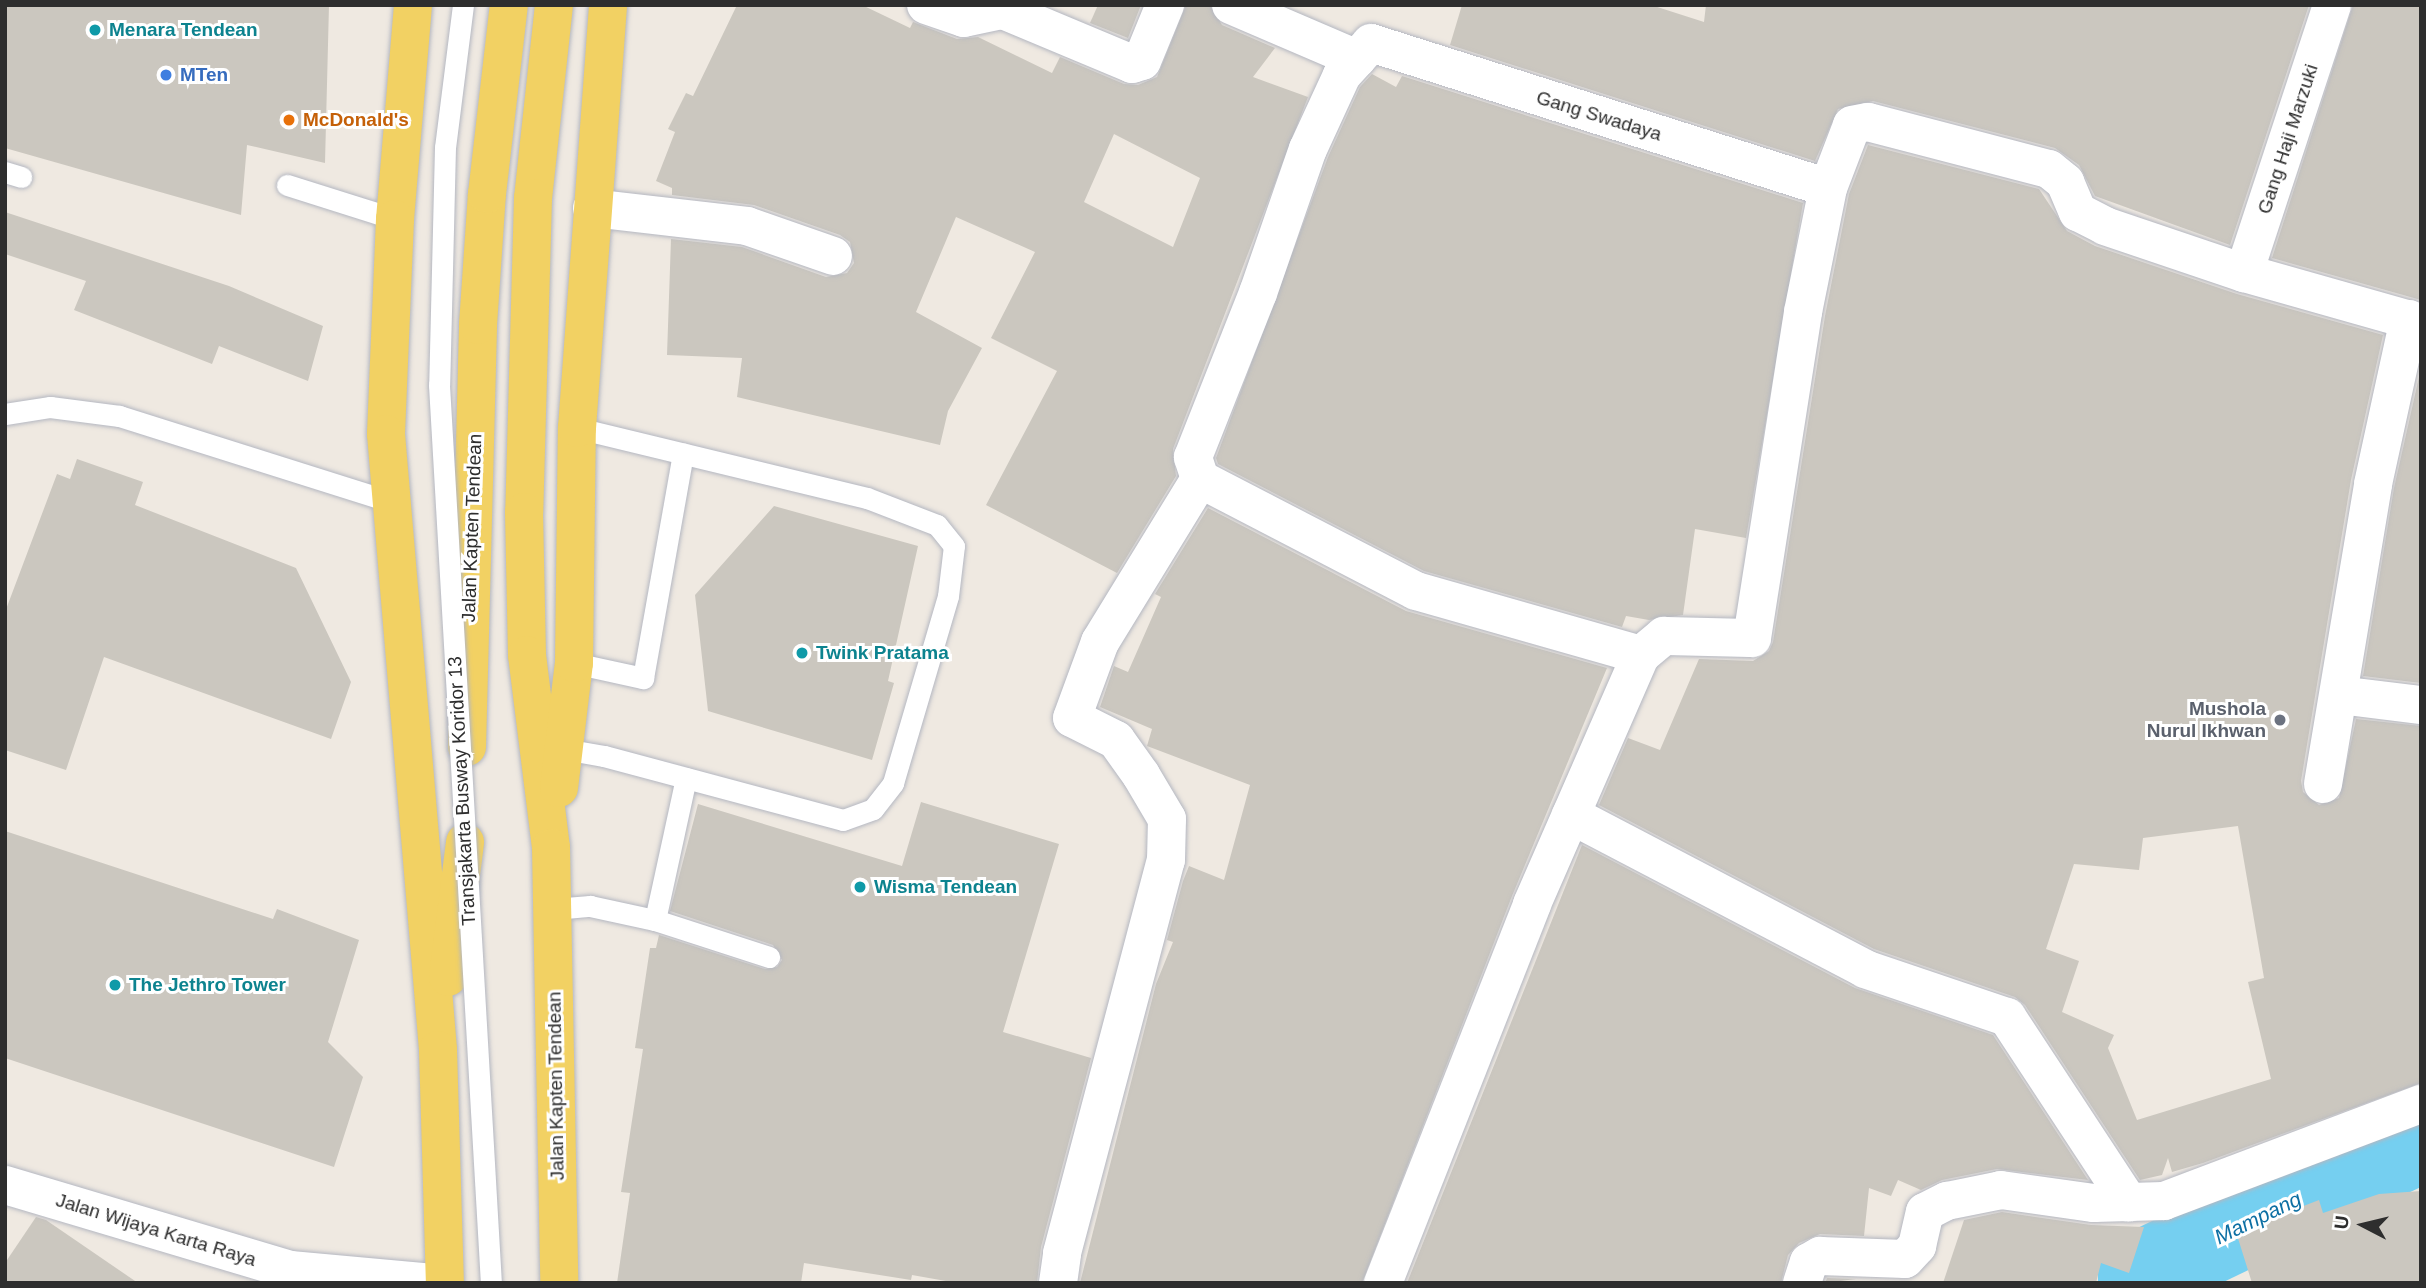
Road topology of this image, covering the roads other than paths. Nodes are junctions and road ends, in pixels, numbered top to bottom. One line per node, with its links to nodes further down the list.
1 (412, 5): 14 (main road, Jalan Kapten Tendean)
2 (463, 5): 41 (lane, Transjakarta Busway Koridor 13, bridge)
3 (509, 5): 35 (main road, Jalan Kapten Tendean)
4 (554, 5): 31 (main road, Jalan Kapten Tendean)
5 (608, 5): 13 (main road, Jalan Kapten Tendean)
6 (926, 5): 7 (street)
7 (1165, 5)
8 (1231, 5): 10 (street, Gang Swadaya)
9 (2332, 5): 16 (street, Gang Haji Marzuki)
10 (1364, 51): 12 (street, Gang Swadaya); 21 (street)
11 (287, 185): 14 (lane)
12 (1828, 188): 16 (street); 23 (street)
13 (592, 208): 15 (street); 19 (main road, Jalan Kapten Tendean)
14 (395, 219): 22 (main road, Jalan Kapten Tendean)
15 (832, 256)
16 (2244, 273): 17 (street)
17 (2415, 321): 25 (street)
18 (5, 414): 22 (lane)
19 (577, 428): 20 (lane); 24 (main road, Jalan Kapten Tendean)
20 (683, 454): 24 (lane); 28 (lane)
21 (1199, 479): 23 (street); 43 (street)
22 (389, 501): 35 (main road, Jalan Kapten Tendean)
23 (1641, 655): 30 (street)
24 (574, 663): 27 (main road, Jalan Kapten Tendean)
25 (2339, 695): 26 (street); 29 (street)
26 (2421, 705)
27 (564, 749): 28 (lane); 31 (main road, Jalan Kapten Tendean)
28 (687, 778): 33 (lane)
29 (2323, 784)
30 (1571, 815): 38 (street); 44 (street)
31 (551, 848): 32 (main road, Jalan Kapten Tendean)
32 (554, 909): 33 (lane); 42 (main road, Jalan Kapten Tendean)
33 (656, 920): 34 (lane)
34 (769, 957)
35 (438, 1050): 40 (main road, Jalan Kapten Tendean)
36 (2421, 1104): 38 (street)
37 (5, 1185): 39 (street, Jalan Wijaya Karta Raya)
38 (2112, 1203): 45 (street)
39 (433, 1283)
40 (445, 1283)
41 (491, 1283)
42 (559, 1283)
43 (1058, 1283)
44 (1383, 1283)
45 (1802, 1283)

